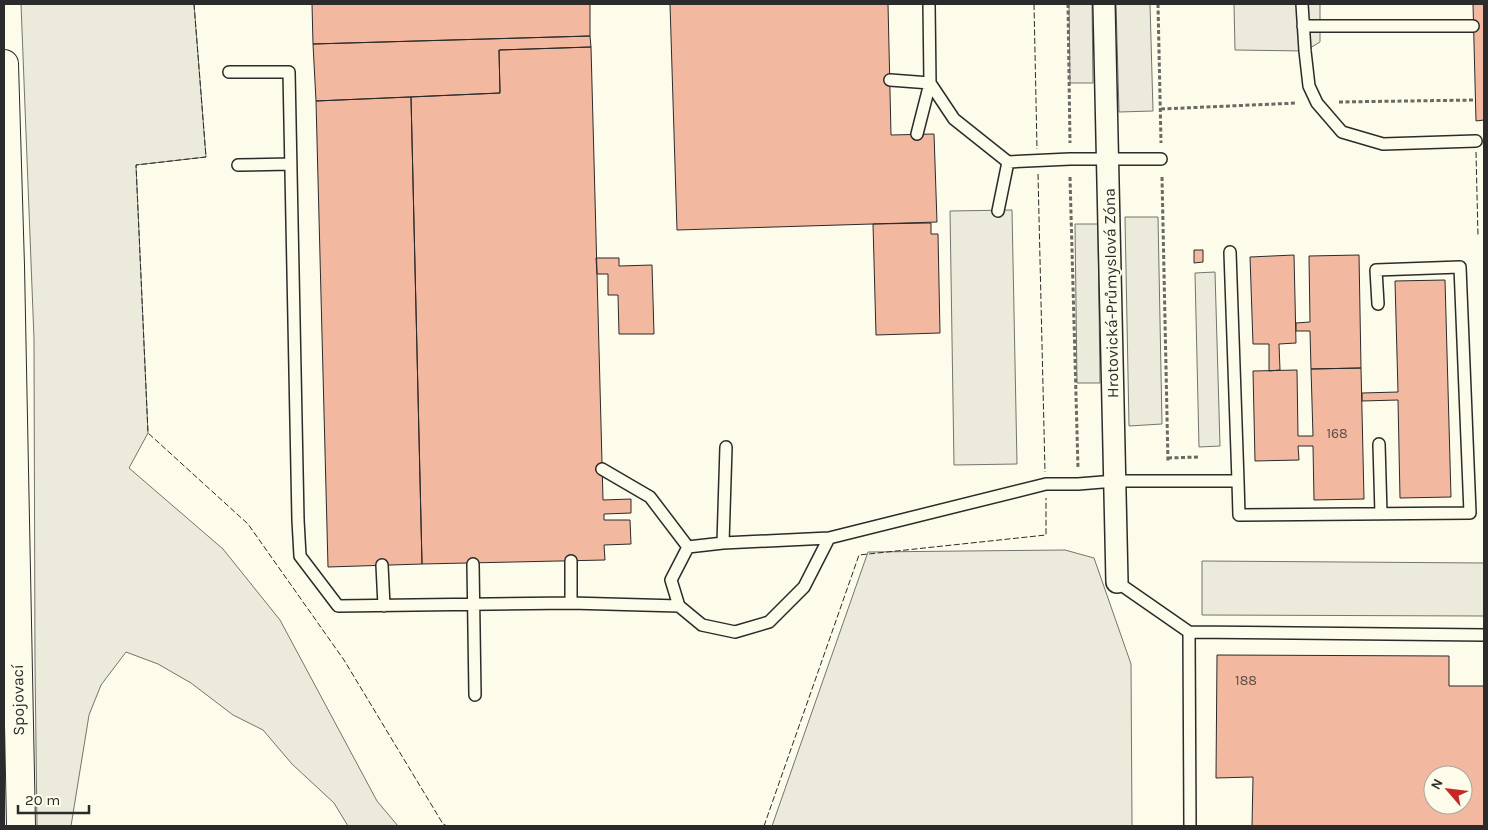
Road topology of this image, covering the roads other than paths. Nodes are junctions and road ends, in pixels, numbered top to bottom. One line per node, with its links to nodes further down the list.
1 (929, 4): 9 (lane)
2 (1104, 4): 12 (street, Hrotovická-Průmyslová Zóna)
3 (1302, 4): 4 (lane)
4 (1303, 26): 5 (lane); 11 (lane)
5 (1473, 26)
6 (4, 64): 19 (main road, Spojovací)
7 (229, 72): 16 (lane)
8 (890, 80): 9 (lane)
9 (930, 83): 10 (lane); 14 (lane)
10 (916, 134)
11 (1476, 141)
12 (1108, 159): 13 (lane); 14 (lane); 25 (street, Hrotovická-Průmyslová Zóna)
13 (1161, 159)
14 (1008, 162): 17 (lane)
15 (238, 164): 16 (lane)
16 (291, 164): 36 (lane)
17 (998, 211)
18 (1230, 252): 24 (lane)
19 (7, 269): 40 (main road, Spojovací)
20 (1378, 304): 26 (lane)
21 (1379, 444): 26 (lane)
22 (726, 447): 28 (lane)
23 (602, 469): 29 (lane)
24 (1238, 480): 25 (lane); 26 (lane)
25 (1115, 481): 27 (lane); 33 (street, Hrotovická-Průmyslová Zóna)
26 (1381, 514)
27 (830, 538): 28 (lane); 37 (lane)
28 (723, 543): 29 (lane)
29 (688, 547): 37 (lane)
30 (571, 561): 34 (lane)
31 (473, 564): 35 (lane)
32 (382, 565): 36 (lane)
33 (1117, 582): 38 (lane)
34 (571, 603): 35 (lane); 37 (lane)
35 (474, 604): 36 (lane); 41 (lane)
36 (384, 606)
37 (679, 606)
38 (1189, 632): 39 (lane); 43 (lane)
39 (1484, 635)
40 (11, 675): 42 (main road, Spojovací)
41 (475, 695)
42 (21, 826)
43 (1190, 826)

